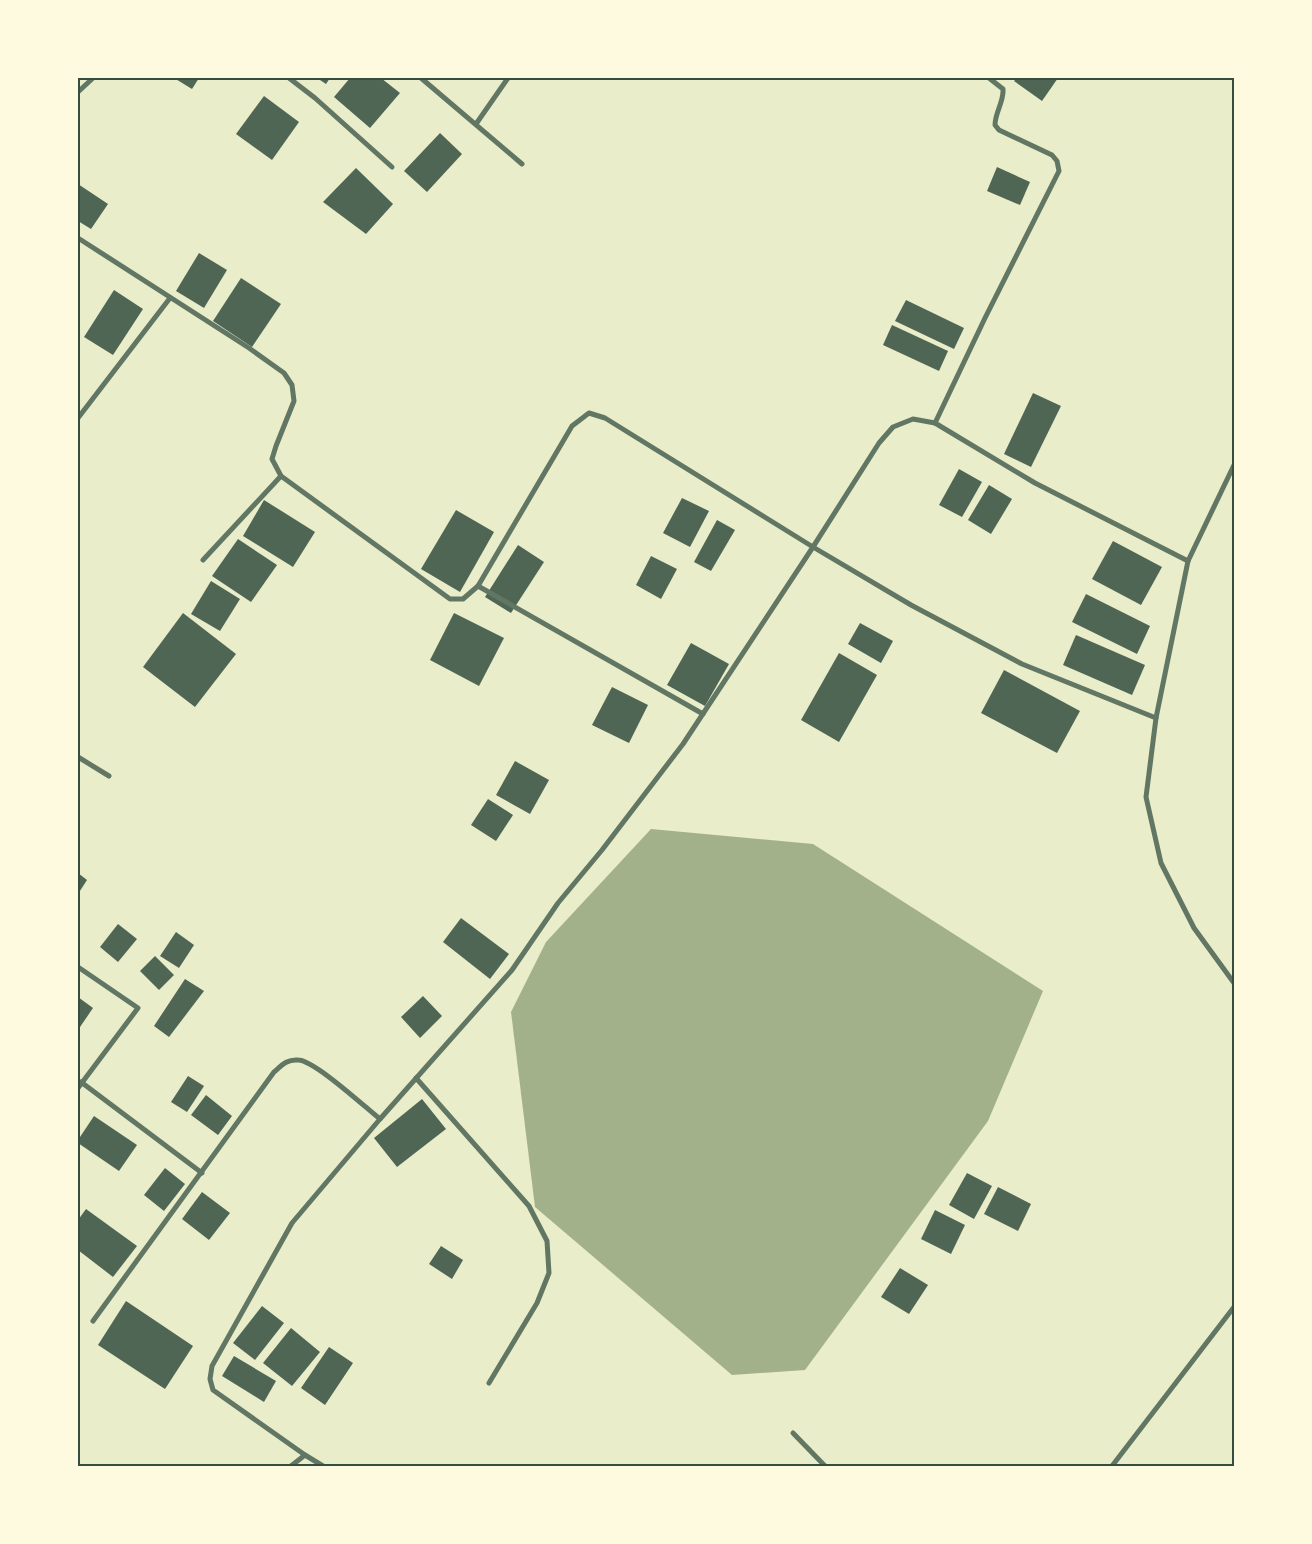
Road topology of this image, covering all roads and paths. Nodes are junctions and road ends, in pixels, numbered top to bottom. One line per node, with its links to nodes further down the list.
1 (93, 78): 6 (street)
2 (289, 78): 9 (street)
3 (421, 78): 7 (street)
4 (508, 78): 7 (street)
5 (989, 78): 13 (street)
6 (78, 92)
7 (476, 124): 8 (street)
8 (522, 164)
9 (392, 166)
10 (78, 238): 11 (street)
11 (170, 298): 12 (street); 15 (street)
12 (78, 418)
13 (935, 423): 16 (street); 18 (street)
14 (1234, 465): 18 (street)
15 (281, 476): 17 (street); 19 (street)
16 (813, 547): 19 (street); 20 (street); 21 (street)
17 (203, 560)
18 (1188, 561): 21 (street)
19 (478, 586): 20 (street)
20 (703, 714): 26 (street)
21 (1156, 718): 25 (street)
22 (78, 757): 23 (street)
23 (109, 776)
24 (78, 967): 27 (street)
25 (1234, 984)
26 (416, 1078): 29 (street); 33 (street)
27 (81, 1082): 28 (street); 30 (street)
28 (78, 1088)
29 (380, 1119): 30 (street); 35 (street)
30 (202, 1173): 32 (street)
31 (1234, 1311): 39 (street)
32 (93, 1321)
33 (489, 1382)
34 (793, 1433): 38 (street)
35 (305, 1455): 36 (street); 37 (street)
36 (291, 1466)
37 (323, 1466)
38 (825, 1466)
39 (1112, 1466)

